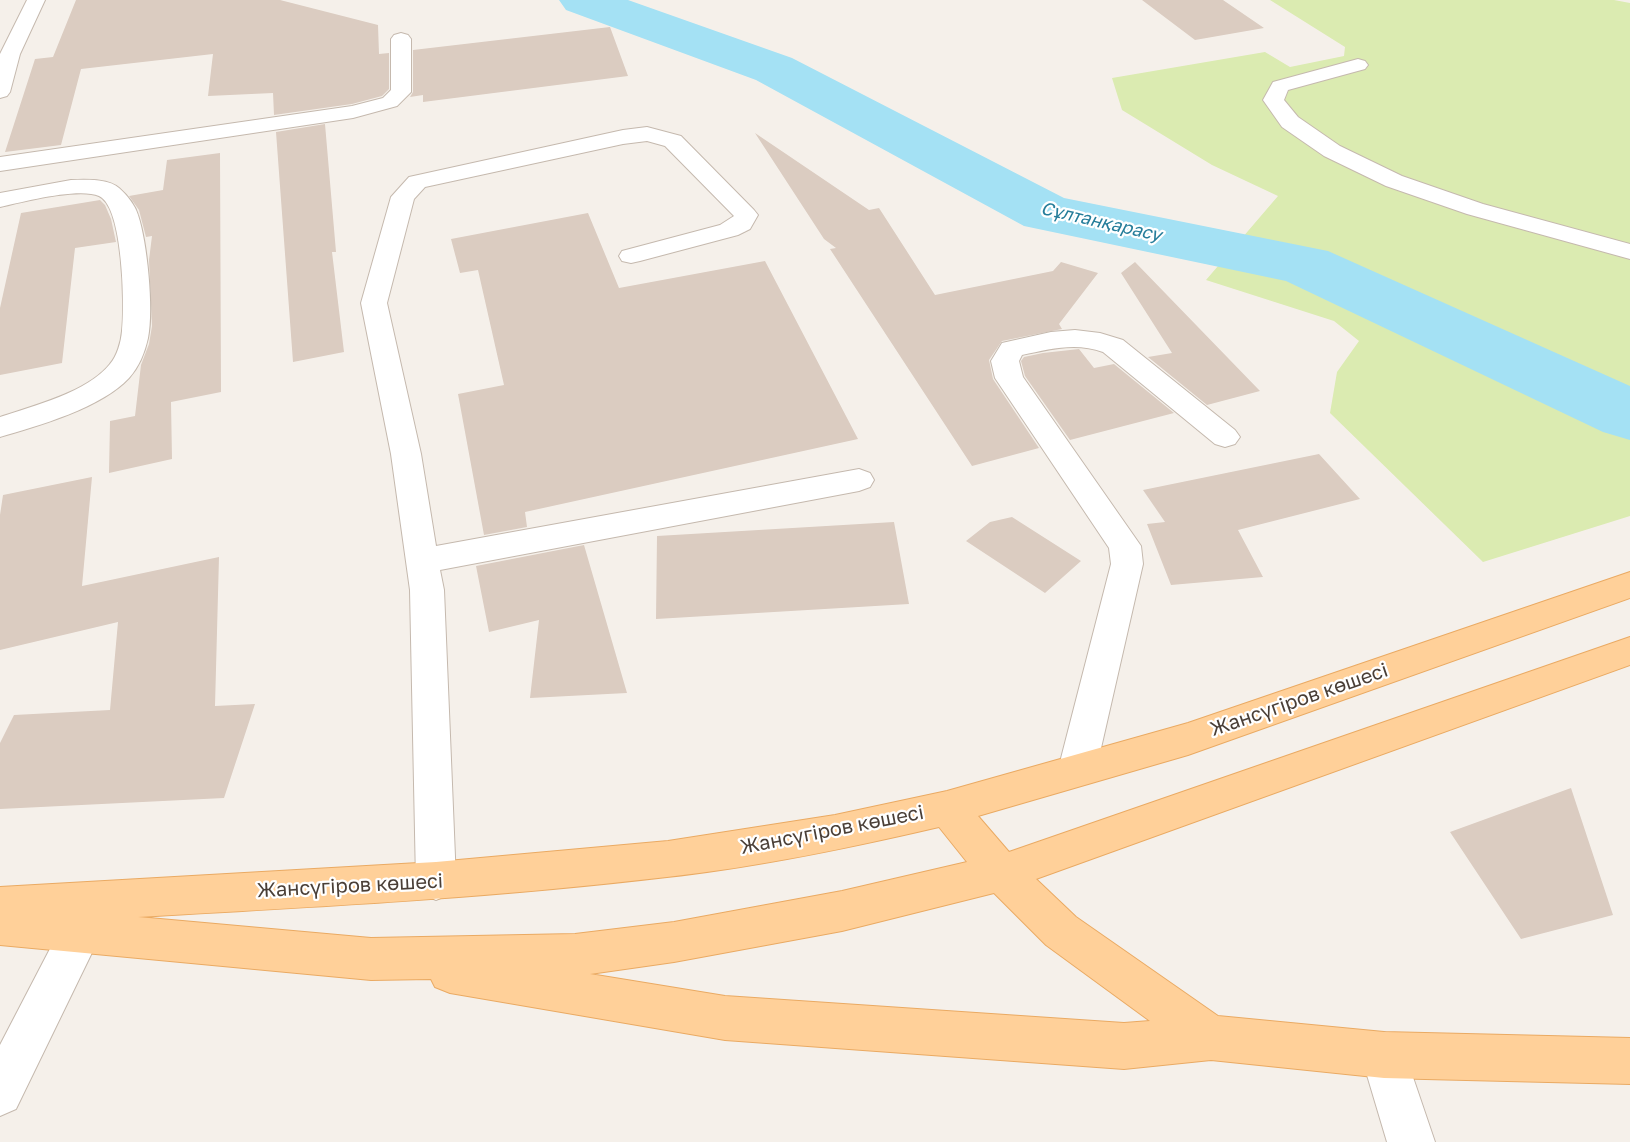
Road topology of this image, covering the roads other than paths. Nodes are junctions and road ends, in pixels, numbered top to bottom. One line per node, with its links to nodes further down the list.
1 (36, 0): 4 (street)
2 (400, 39): 5 (street)
3 (1358, 65): 7 (street)
4 (0, 92)
5 (0, 164)
6 (0, 200): 9 (street)
7 (1630, 252)
8 (631, 256): 12 (street)
9 (0, 427)
10 (1225, 437): 15 (street)
11 (859, 480): 12 (street)
12 (422, 561): 18 (street)
13 (1630, 585): 15 (main road, Жансүгіров көшесі)
14 (1630, 651): 17 (main road)
15 (1077, 770): 16 (main road, Жансүгіров көшесі)
16 (947, 808): 17 (main road); 18 (main road, Жансүгіров көшесі)
17 (1000, 873): 22 (main road); 23 (main road)
18 (436, 881): 19 (main road, Жансүгіров көшесі)
19 (0, 906)
20 (0, 925): 21 (main road)
21 (81, 932): 22 (main road); 26 (street)
22 (371, 959): 23 (main road)
23 (1211, 1038): 24 (main road)
24 (1384, 1055): 25 (main road); 27 (street)
25 (1630, 1061)
26 (0, 1093)
27 (1411, 1142)

